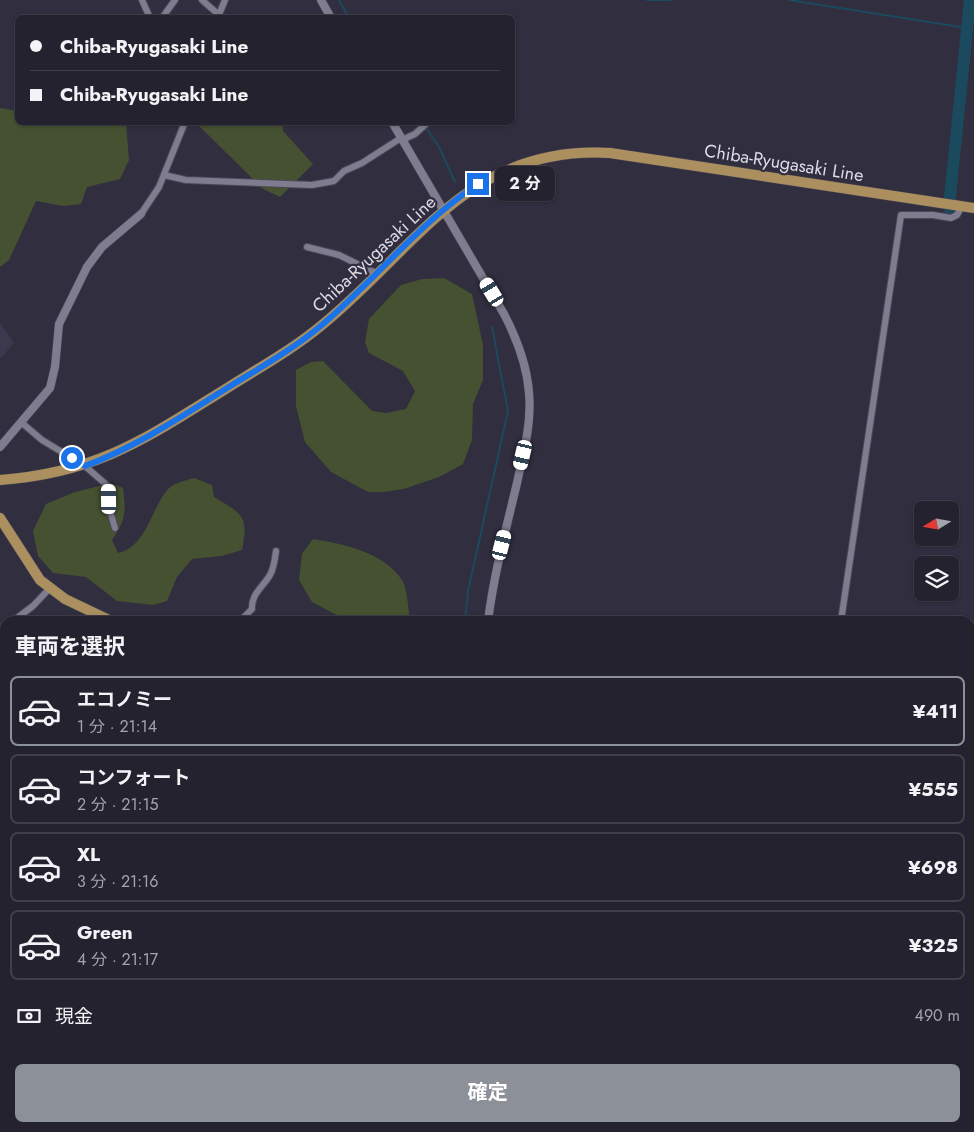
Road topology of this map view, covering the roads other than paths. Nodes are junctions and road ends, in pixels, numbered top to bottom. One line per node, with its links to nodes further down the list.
1 (142, 0): 6 (street)
2 (175, 0): 7 (street)
3 (202, 0): 8 (street)
4 (225, 0): 9 (street)
5 (321, 0): 10 (street)
6 (149, 15)
7 (164, 15)
8 (217, 15)
9 (218, 15)
10 (329, 15)
11 (184, 125): 15 (street)
12 (394, 125): 14 (street)
13 (424, 125): 14 (street)
14 (401, 139): 15 (street); 18 (street)
15 (164, 175): 19 (street)
16 (954, 205): 17 (main road, Chiba-Ryugasaki Line); 18 (main road, Chiba-Ryugasaki Line); 34 (street)
17 (974, 208)
18 (443, 211): 21 (main road, Chiba-Ryugasaki Line); 33 (street)
19 (141, 214): 22 (street)
20 (307, 247): 21 (street)
21 (378, 274): 24 (main road, Chiba-Ryugasaki Line)
22 (22, 423): 23 (street); 24 (street)
23 (0, 447)
24 (85, 466): 25 (main road, Chiba-Ryugasaki Line); 27 (street)
25 (0, 480)
26 (0, 518): 29 (main road)
27 (115, 528)
28 (276, 551): 32 (street)
29 (49, 589): 30 (street); 31 (main road)
30 (20, 616)
31 (102, 616)
32 (245, 616)
33 (489, 616)
34 (842, 616)

